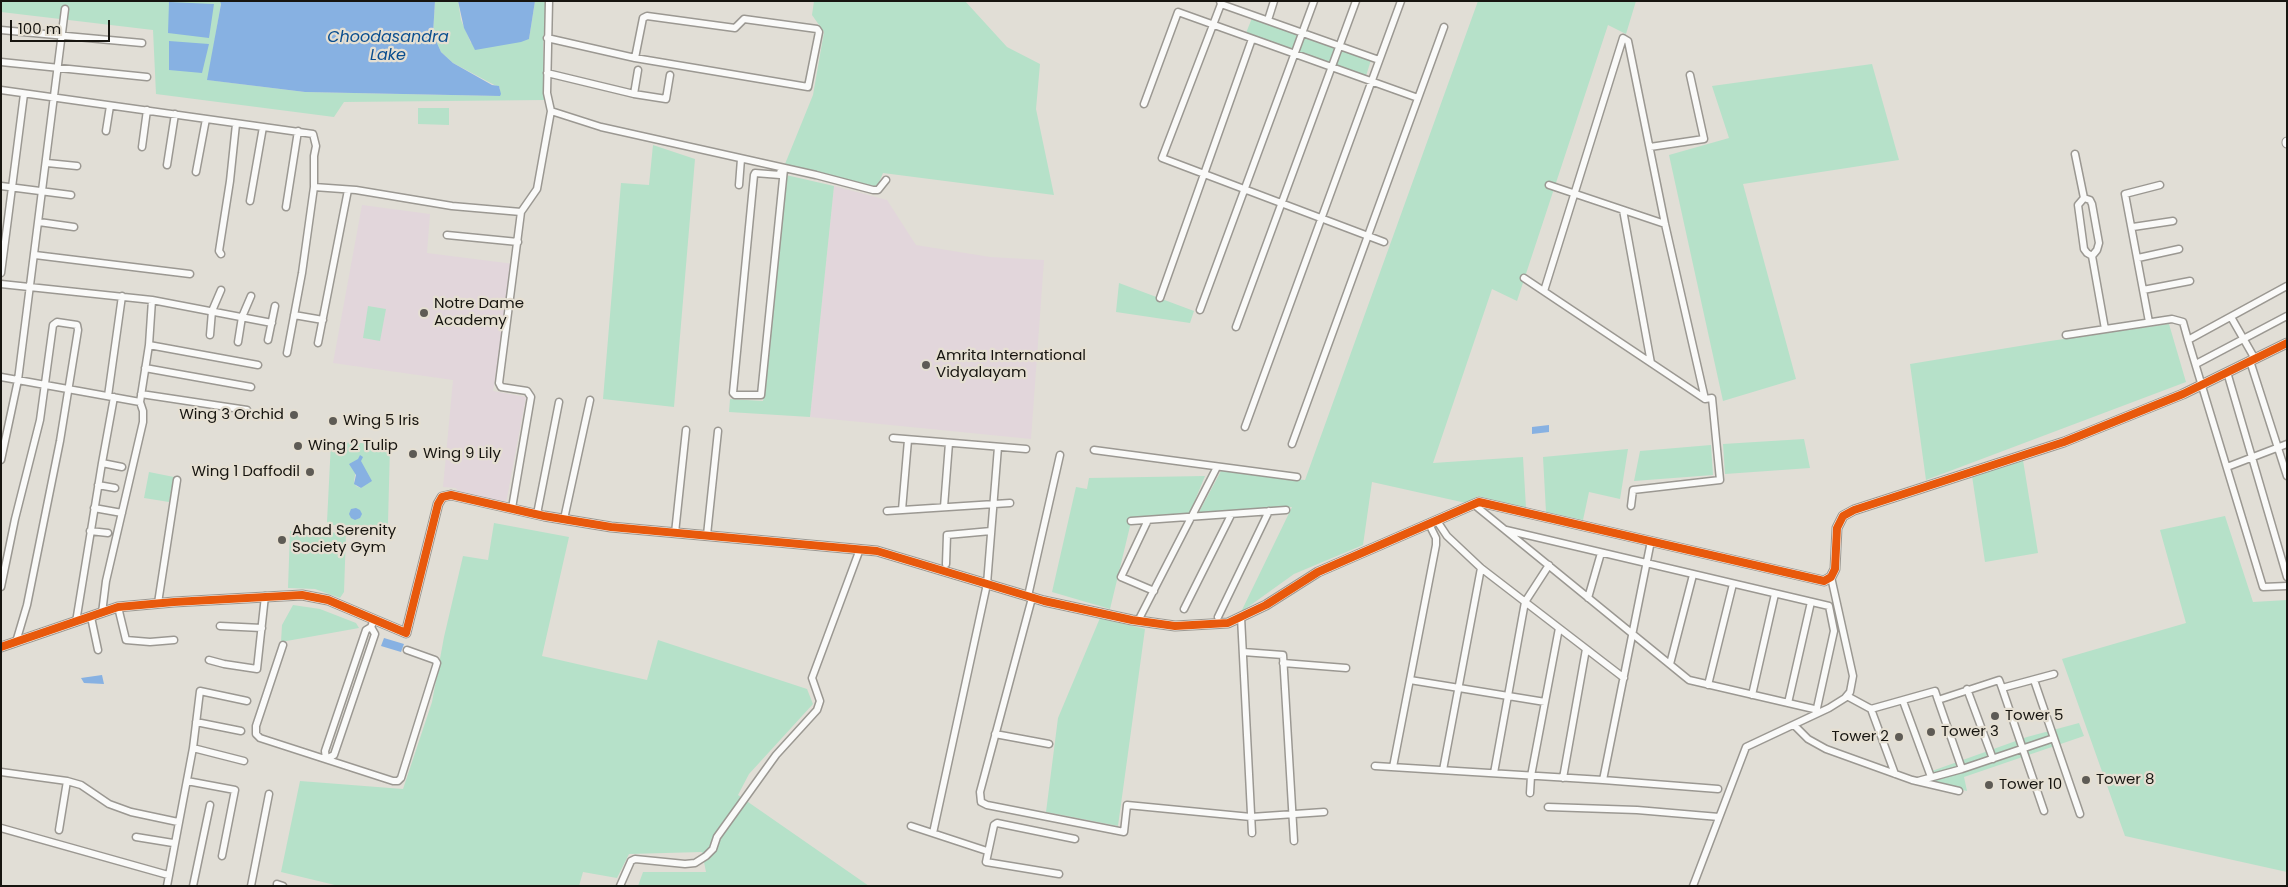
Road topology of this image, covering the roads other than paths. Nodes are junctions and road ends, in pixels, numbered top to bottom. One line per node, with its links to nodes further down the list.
1 (549, 1): 14 (street)
2 (1274, 1): 8 (street)
3 (1314, 1): 12 (street)
4 (1356, 1): 17 (street)
5 (1401, 1): 20 (street)
6 (1221, 2): 8 (street); 9 (street)
7 (65, 10): 13 (street)
8 (1268, 20): 12 (street)
9 (1213, 25): 15 (street); 35 (street); 54 (street)
10 (1444, 26): 34 (street)
11 (1, 30): 13 (street)
12 (1302, 32): 17 (street); 18 (street)
13 (61, 36): 16 (street); 23 (street)
14 (547, 38): 19 (street); 25 (street)
15 (1252, 39): 18 (street); 54 (street)
16 (142, 43)
17 (1340, 46): 20 (street); 22 (street)
18 (1294, 54): 22 (street); 62 (street)
19 (635, 58): 19 (street)
20 (1379, 60): 29 (street)
21 (1, 62): 23 (street)
22 (1332, 67): 29 (street); 69 (street)
23 (57, 68): 28 (street); 33 (street)
24 (638, 70): 32 (street)
25 (547, 73): 32 (street); 38 (street)
26 (670, 75): 32 (street)
27 (1690, 75): 46 (street)
28 (147, 78)
29 (1371, 81): 34 (street); 73 (street)
30 (1, 90): 31 (street)
31 (24, 94): 33 (street); 61 (street)
32 (634, 94)
33 (54, 98): 36 (street); 49 (street)
34 (1418, 98): 80 (street)
35 (1144, 104)
36 (110, 106): 37 (street); 43 (street)
37 (147, 110): 39 (street); 45 (street)
38 (551, 111): 48 (street); 72 (street)
39 (175, 114): 40 (street); 50 (street)
40 (206, 119): 41 (street); 52 (street)
41 (236, 124): 42 (street); 84 (street)
42 (263, 127): 44 (street); 68 (street)
43 (106, 131)
44 (298, 131): 60 (street); 70 (street)
45 (142, 147)
46 (1650, 147): 65 (street); 76 (street)
47 (2075, 154): 67 (street)
48 (741, 159): 53 (street); 56 (street)
49 (47, 163): 51 (street); 64 (street)
50 (167, 165)
51 (77, 166)
52 (196, 172)
53 (782, 172): 53 (street); 55 (street)
54 (1204, 174): 62 (street); 100 (street)
55 (886, 180)
56 (738, 185)
57 (1549, 185): 65 (street)
58 (2160, 185): 78 (street)
59 (1, 186): 61 (street)
60 (314, 187): 63 (street); 105 (street)
61 (12, 188): 64 (street); 88 (street)
62 (1244, 189): 69 (street); 103 (street)
63 (348, 190): 72 (street); 109 (street)
64 (44, 192): 66 (street); 75 (street)
65 (1574, 193): 71 (street); 97 (street)
66 (71, 195)
67 (2084, 198): 86 (street); 86 (street)
68 (250, 201)
69 (1282, 203): 73 (street); 112 (street)
70 (286, 206)
71 (1623, 210): 76 (street); 125 (street)
72 (521, 212): 81 (street)
73 (1321, 218): 80 (street); 143 (street)
74 (2173, 221): 78 (street)
75 (39, 222): 77 (street); 85 (street)
76 (1665, 224): 138 (street)
77 (74, 226)
78 (2133, 227): 87 (street)
79 (446, 235): 81 (street)
80 (1368, 236): 82 (street); 149 (street)
81 (518, 242): 173 (street)
82 (1384, 242)
83 (2179, 249): 87 (street)
84 (221, 254)
85 (35, 255): 89 (street); 94 (street)
86 (2092, 256): 113 (street)
87 (2138, 258): 96 (street)
88 (1, 272)
89 (190, 274)
90 (1524, 278): 97 (street)
91 (2190, 281): 96 (street)
92 (1, 284): 94 (street)
93 (2287, 286): 108 (street)
94 (30, 289): 98 (street); 131 (street)
95 (221, 290): 104 (street)
96 (2144, 290): 110 (street)
97 (1544, 291): 125 (street)
98 (122, 296): 101 (street); 137 (street)
99 (250, 296): 107 (street)
100 (1160, 298)
101 (152, 300): 104 (street); 122 (street)
102 (276, 306): 111 (street)
103 (1200, 310)
104 (212, 311): 107 (street); 114 (street)
105 (294, 315): 109 (street); 123 (street)
106 (2287, 316): 116 (street)
107 (242, 317): 111 (street); 119 (street)
108 (2232, 317): 116 (street); 118 (street)
109 (323, 320): 120 (street)
110 (2149, 322): 113 (street); 118 (street)
111 (272, 323): 117 (street)
112 (1236, 327)
113 (2105, 329): 115 (street)
114 (210, 335)
115 (2066, 335)
116 (2244, 339): 124 (street); 126 (street)
117 (268, 340)
118 (2188, 340): 126 (street)
119 (238, 342)
120 (318, 343)
121 (2287, 343): 124 (street)
122 (149, 345): 127 (street); 128 (street)
123 (287, 353)
124 (2253, 360): 129 (street); 152 (street)
125 (1651, 363): 138 (street)
126 (2196, 364): 133 (street)
127 (258, 365)
128 (145, 368): 134 (street); 136 (street)
129 (2226, 372): 133 (street); 156 (street)
130 (1, 377): 131 (street)
131 (18, 380): 132 (street); 157 (street)
132 (43, 384): 135 (street); 135 (street); 205 (street)
133 (2202, 384): 161 (street); 200 (street)
134 (252, 387)
135 (69, 389): 137 (street); 228 (street)
136 (141, 394): 140 (street); 142 (street)
137 (111, 396): 140 (street); 158 (street)
138 (1705, 399): 169 (street)
139 (590, 400): 182 (street)
140 (140, 402): 178 (street)
141 (559, 402): 179 (street)
142 (247, 410)
143 (1245, 427)
144 (686, 430): 190 (street)
145 (718, 431): 191 (street)
146 (893, 438): 147 (street)
147 (908, 440): 148 (street); 174 (street)
148 (949, 443): 151 (street); 170 (street)
149 (1292, 444)
150 (2287, 444): 152 (street)
151 (998, 447): 153 (street); 168 (street)
152 (2278, 447): 156 (street); 163 (street)
153 (1026, 449)
154 (1094, 450): 160 (street)
155 (1060, 455): 209 (street)
156 (2252, 458): 161 (street); 201 (street)
157 (1, 460)
158 (102, 463): 159 (street); 165 (street)
159 (122, 467)
160 (1217, 467): 162 (street); 181 (street)
161 (2226, 467): 204 (street)
162 (1297, 476)
163 (2287, 476)
164 (177, 480): 213 (street)
165 (98, 485): 166 (street); 172 (street)
166 (115, 488)
167 (1010, 503): 168 (street)
168 (993, 504): 170 (street); 188 (street)
169 (1631, 506)
170 (944, 507): 174 (street)
171 (1477, 507): 187 (street)
172 (94, 508): 178 (street); 186 (street)
173 (512, 508): 179 (street); 222 (street)
174 (902, 510): 176 (street)
175 (1286, 510): 177 (street)
176 (887, 511)
177 (1270, 512): 180 (street); 218 (street)
178 (122, 513): 216 (street)
179 (537, 514): 182 (street)
180 (1231, 515): 181 (street); 215 (street)
181 (1190, 517): 183 (street); 206 (street)
182 (564, 519): 190 (street)
183 (1148, 520): 184 (street); 206 (street)
184 (1131, 521)
185 (1433, 523): 192 (street); 198 (street); 219 (street); 241 (street)
186 (90, 530): 189 (street); 221 (street)
187 (1506, 530): 194 (street); 197 (street)
188 (992, 531): 195 (street); 202 (street)
189 (108, 533)
190 (675, 533): 191 (street)
191 (707, 535): 193 (street)
192 (1651, 541): 196 (street); 200 (street)
193 (860, 549): 202 (street); 312 (street)
194 (1601, 553): 196 (street); 210 (street)
195 (946, 564)
196 (1647, 564): 199 (street); 226 (street)
197 (1549, 565): 210 (street); 211 (street)
198 (1481, 568): 211 (street); 244 (street)
199 (1693, 575): 203 (street); 237 (street)
200 (1831, 577): 249 (street)
201 (2287, 577)
202 (987, 584): 209 (street); 297 (street)
203 (1733, 584): 207 (street); 243 (street)
204 (2287, 586)
205 (1, 587)
206 (1154, 592): 220 (street)
207 (1775, 594): 212 (street); 248 (street)
208 (265, 596): 213 (street); 222 (street); 224 (street)
209 (1030, 597): 220 (street); 259 (street)
210 (1588, 598): 226 (street)
211 (1525, 602): 225 (street); 247 (street)
212 (1811, 602): 254 (street); 254 (street)
213 (158, 603): 214 (street)
214 (118, 607): 216 (street); 227 (street)
215 (1184, 609)
216 (102, 613): 217 (street)
217 (91, 617): 221 (street); 232 (street)
218 (1218, 617)
219 (1241, 617): 220 (street); 234 (street)
220 (1138, 621)
221 (76, 622): 228 (street)
222 (372, 624): 264 (street); 264 (street)
223 (220, 626): 224 (street)
224 (262, 628): 235 (street)
225 (1559, 628): 231 (street); 253 (street)
226 (1634, 635): 237 (street); 240 (street)
227 (174, 640)
228 (16, 642): 230 (street)
229 (284, 645): 264 (street)
230 (1, 647)
231 (1586, 649): 240 (street); 276 (street)
232 (98, 650)
233 (407, 650): 264 (street)
234 (1242, 652): 236 (street); 291 (street)
235 (209, 660)
236 (1283, 663): 238 (street); 289 (street)
237 (1670, 664): 243 (street)
238 (1346, 668)
239 (2054, 674): 242 (street)
240 (1624, 678): 277 (street)
241 (1410, 680): 244 (street); 268 (street)
242 (2034, 680): 245 (street); 260 (street)
243 (1708, 685): 248 (street)
244 (1459, 688): 247 (street); 270 (street)
245 (2002, 688): 246 (street); 263 (street)
246 (1967, 689): 250 (street); 265 (street)
247 (1507, 695): 253 (street); 272 (street)
248 (1752, 695): 254 (street)
249 (1850, 698): 255 (street); 257 (street)
250 (1938, 700): 252 (street); 269 (street)
251 (247, 701): 256 (street)
252 (1904, 701): 255 (street); 275 (street)
253 (1545, 702): 274 (street)
254 (1788, 703)
255 (1871, 709): 273 (street)
256 (196, 722): 258 (street); 262 (street)
257 (1794, 724): 273 (street); 292 (street)
258 (241, 731)
259 (996, 734): 261 (street); 291 (street)
260 (2054, 738): 263 (street); 290 (street)
261 (1049, 744)
262 (193, 748): 266 (street); 279 (street)
263 (2022, 749): 265 (street); 287 (street)
264 (326, 759)
265 (1993, 759): 269 (street)
266 (244, 761)
267 (1375, 766): 268 (street)
268 (1393, 767): 270 (street)
269 (1962, 769): 275 (street)
270 (1443, 770): 272 (street)
271 (1, 772): 278 (street)
272 (1494, 773): 274 (street)
273 (1895, 774): 280 (street)
274 (1531, 776): 276 (street); 283 (street)
275 (1931, 777): 280 (street)
276 (1563, 778): 277 (street)
277 (1603, 780): 281 (street)
278 (67, 781): 293 (street); 296 (street)
279 (187, 781): 293 (street); 304 (street)
280 (1917, 781): 282 (street)
281 (1718, 789)
282 (1959, 791)
283 (1530, 793)
284 (269, 794): 309 (street)
285 (210, 805): 308 (street)
286 (1548, 807): 292 (street)
287 (2044, 811)
288 (1324, 812): 289 (street)
289 (1292, 814): 291 (street); 301 (street)
290 (2080, 814)
291 (1251, 817): 298 (street)
292 (1719, 817): 313 (street)
293 (178, 822): 302 (street)
294 (911, 826): 297 (street)
295 (1, 828): 306 (street)
296 (59, 830)
297 (933, 833): 303 (street)
298 (1252, 833)
299 (136, 837): 302 (street)
300 (1075, 840): 303 (street)
301 (1294, 841)
302 (174, 844): 306 (street)
303 (987, 851): 305 (street)
304 (222, 856)
305 (1059, 874)
306 (168, 875): 307 (street)
307 (167, 886)
308 (193, 886)
309 (251, 886)
310 (276, 886): 311 (street)
311 (283, 886)
312 (620, 886)
313 (1693, 886)

